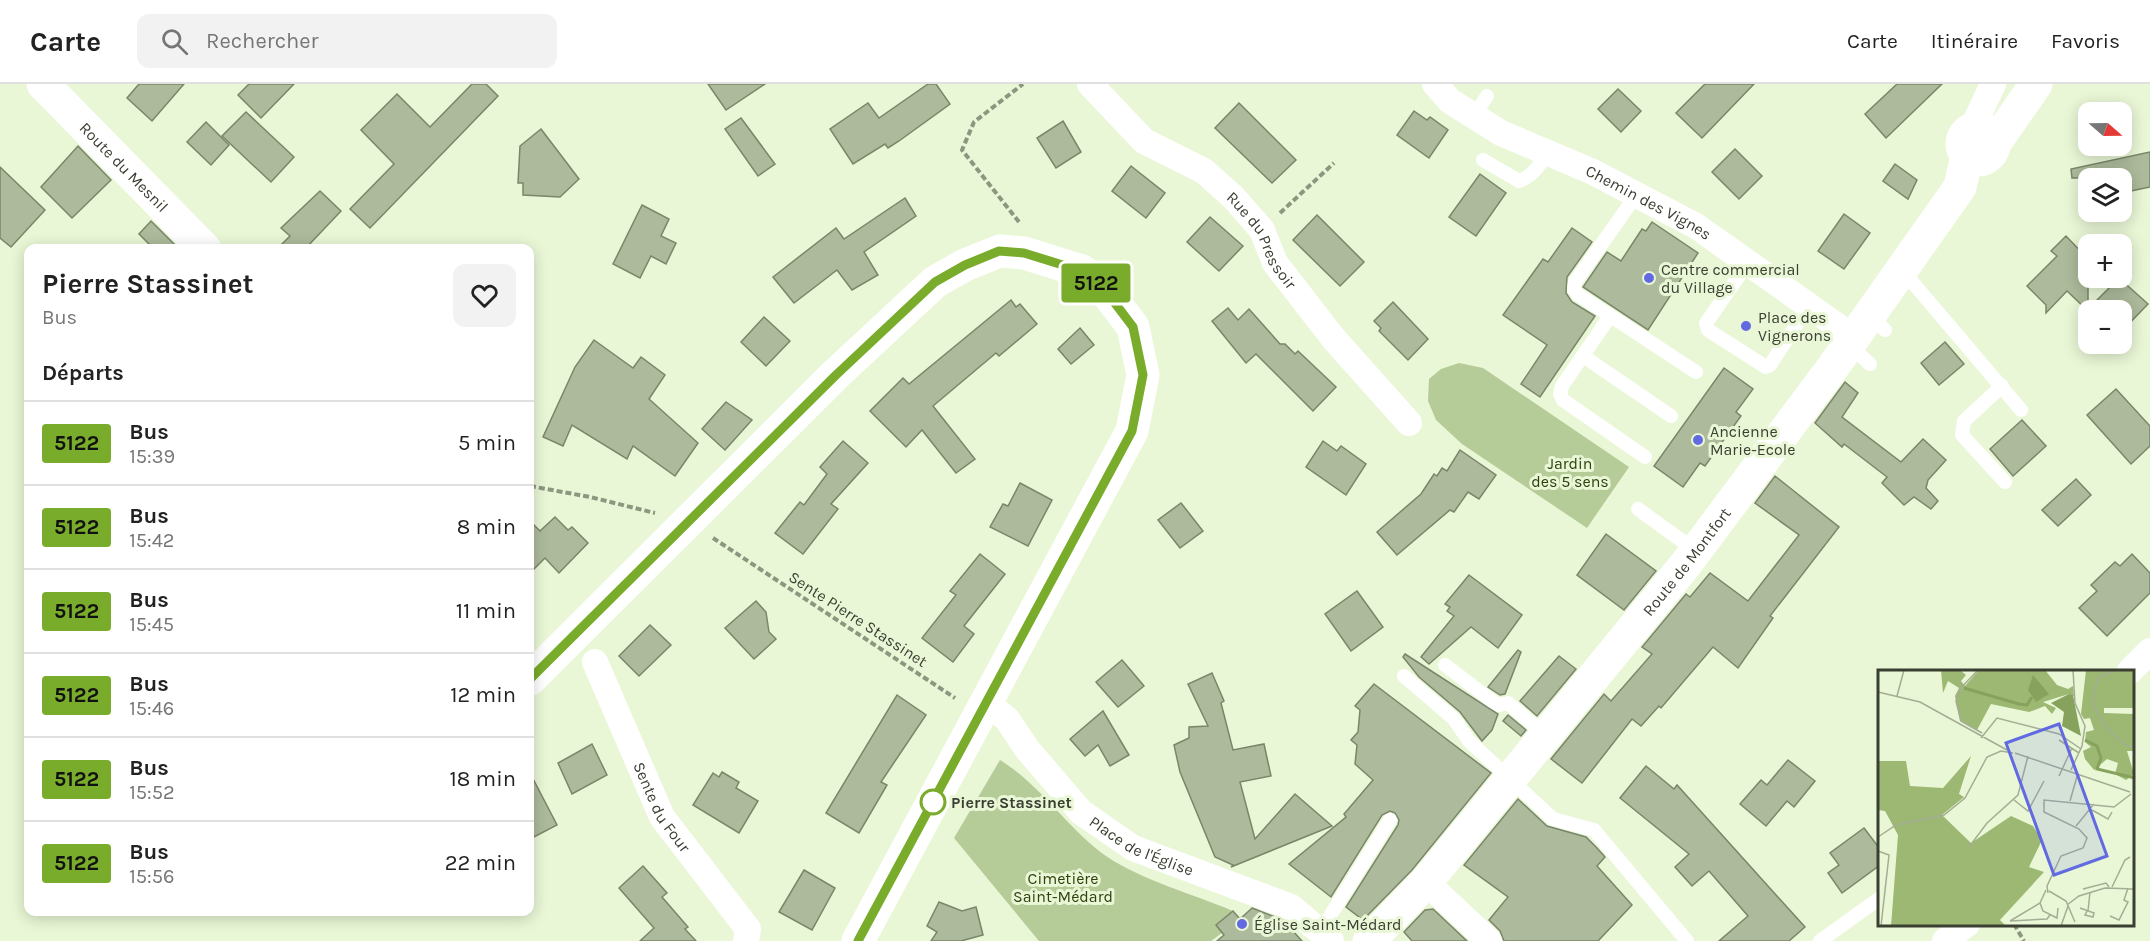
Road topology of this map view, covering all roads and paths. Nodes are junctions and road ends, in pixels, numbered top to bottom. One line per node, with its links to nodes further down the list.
1 (43, 84): 13 (street, Route du Mesnil)
2 (1023, 84): 14 (path)
3 (1090, 84): 12 (street, Rue du Pressoir)
4 (1435, 84): 8 (street, Chemin des Vignes)
5 (1993, 84): 7 (street)
6 (2036, 84): 7 (street, Route de Montfort)
7 (1978, 143): 16 (street, Route de Montfort)
8 (1546, 153): 9 (lane); 11 (street, Chemin des Vignes)
9 (1483, 160)
10 (1334, 163): 12 (path)
11 (1637, 194): 15 (street, Chemin des Vignes); 17 (lane)
12 (1262, 230): 25 (street, Rue du Pressoir)
13 (200, 244)
14 (1024, 253): 30 (street); 39 (street)
15 (1748, 263): 18 (lane); 19 (street, Chemin des Vignes)
16 (1902, 270): 19 (street, Route de Montfort); 22 (lane)
17 (1610, 316): 20 (lane); 21 (lane)
18 (1799, 321)
19 (1865, 338): 32 (street, Route de Montfort)
20 (1583, 356): 24 (lane); 26 (lane)
21 (1696, 372)
22 (2002, 386): 23 (lane); 27 (lane)
23 (2021, 410)
24 (1671, 416)
25 (1409, 423)
26 (1645, 457)
27 (2005, 482)
28 (534, 487): 30 (path)
29 (1638, 509): 32 (lane)
30 (688, 522): 37 (street)
31 (722, 544): 39 (path, Sente Pierre Stassinet)
32 (1696, 550): 40 (street, Route de Montfort)
33 (2150, 651): 36 (street)
34 (595, 662): 48 (street, Sente du Four)
35 (1445, 665): 40 (lane)
36 (2131, 670)
37 (534, 675)
38 (1404, 676): 41 (lane)
39 (983, 708): 47 (street, Place de l'Église); 49 (street)
40 (1545, 735): 41 (street, Route de Montfort)
41 (1509, 778): 43 (street, Route de Montfort); 52 (lane)
42 (1390, 820): 47 (lane)
43 (1426, 882): 50 (street, Route de Montfort); 51 (street)
44 (1878, 899): 53 (lane)
45 (1964, 926): 54 (street)
46 (2015, 926): 55 (path)
47 (1325, 937)
48 (746, 941)
49 (858, 941)
50 (1369, 941)
51 (1489, 941)
52 (1687, 941)
53 (1820, 941)
54 (1945, 941)
55 (2024, 941)

